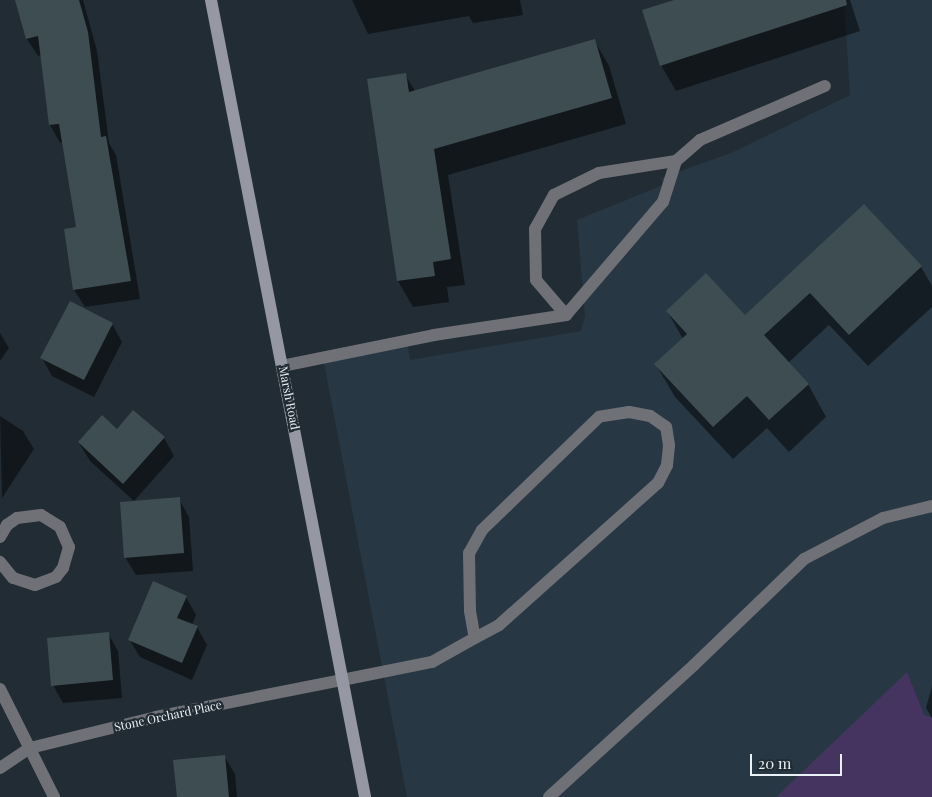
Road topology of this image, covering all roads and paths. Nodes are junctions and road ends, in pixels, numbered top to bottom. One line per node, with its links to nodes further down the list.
1 (211, 0): 5 (street, Marsh Road)
2 (825, 86): 3 (street)
3 (676, 161): 4 (street); 4 (street)
4 (566, 315): 5 (street)
5 (282, 366): 11 (street, Marsh Road)
6 (932, 506): 17 (street)
7 (0, 537): 9 (street)
8 (0, 562): 9 (street)
9 (4, 579)
10 (475, 638): 10 (street, Stone Orchard Place); 11 (street, Stone Orchard Place)
11 (342, 680): 13 (street, Stone Orchard Place); 16 (street, Marsh Road)
12 (0, 689): 13 (street)
13 (30, 748): 14 (street, Stone Orchard Place); 15 (street)
14 (0, 768)
15 (54, 797)
16 (364, 797)
17 (549, 797)

